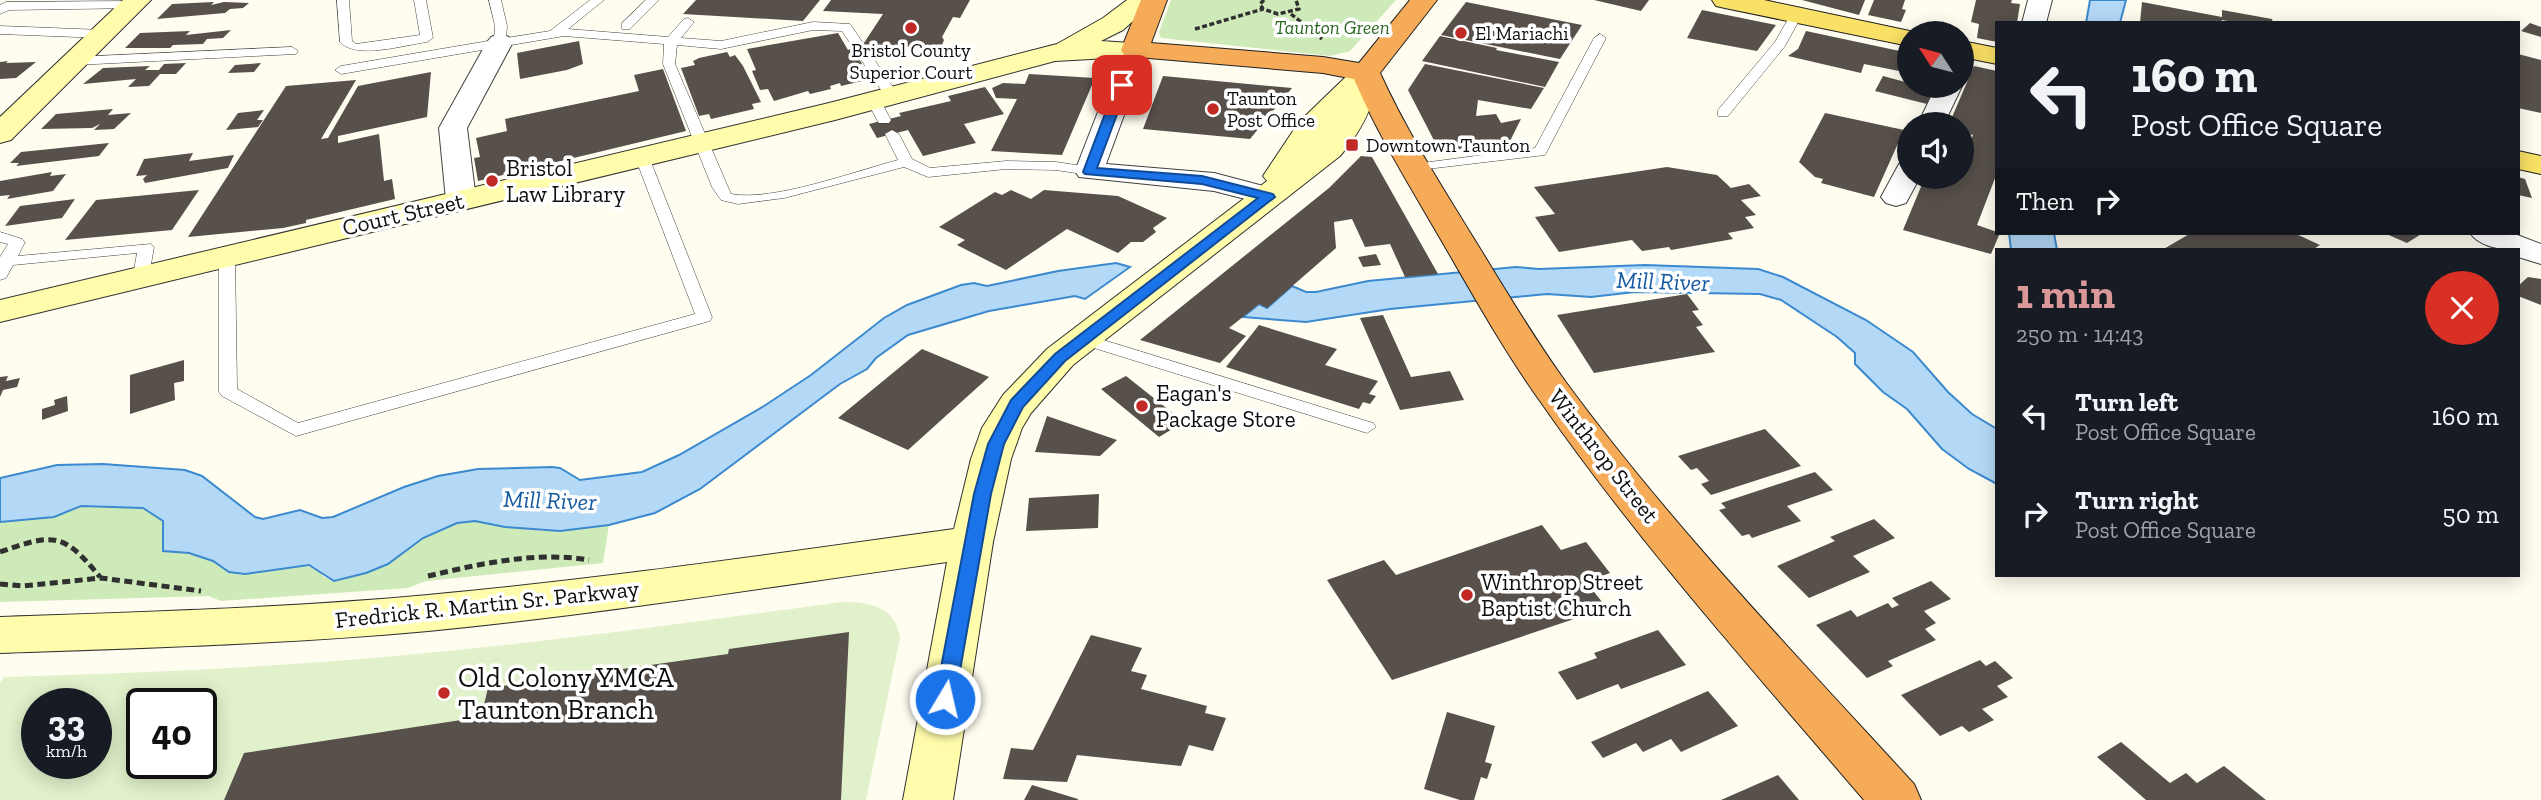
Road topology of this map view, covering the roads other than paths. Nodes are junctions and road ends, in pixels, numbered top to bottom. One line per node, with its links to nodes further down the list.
1 (343, 0): 2 (lane)
2 (420, 0)
3 (495, 0): 23 (lane)
4 (598, 0): 18 (lane)
5 (653, 0): 16 (lane)
6 (1143, 0): 26 (main road, Court Street)
7 (1154, 0): 24 (highway)
8 (1424, 0): 31 (highway)
9 (1725, 0): 13 (main road)
10 (2040, 0): 14 (street)
11 (136, 2): 12 (lane); 19 (main road)
12 (3, 5)
13 (1796, 15): 20 (main road); 33 (lane)
14 (2035, 21)
15 (688, 22): 22 (lane)
16 (626, 26)
17 (0, 30): 19 (lane)
18 (555, 33): 22 (lane); 23 (lane)
19 (103, 34): 29 (main road)
20 (1897, 36)
21 (1600, 38): 41 (lane)
22 (671, 41): 32 (lane); 36 (lane)
23 (500, 42): 30 (lane); 46 (street)
24 (1135, 50): 26 (main road, Court Street); 31 (highway); 42 (street)
25 (292, 51): 29 (lane)
26 (1054, 53): 32 (main road, Court Street)
27 (1974, 53): 28 (main road)
28 (1995, 56)
29 (75, 61): 34 (main road)
30 (341, 70)
31 (1366, 73): 41 (highway, Winthrop Street); 44 (main road)
32 (883, 106): 36 (main road, Court Street)
33 (1723, 113)
34 (0, 134)
35 (892, 134): 39 (lane)
36 (701, 142): 37 (main road, Court Street); 39 (lane)
37 (642, 157): 46 (main road, Court Street); 50 (lane)
38 (2520, 160): 40 (main road)
39 (906, 162): 42 (lane)
40 (2541, 165)
41 (1415, 168): 61 (highway, Winthrop Street)
42 (1089, 172): 44 (street)
43 (1900, 189): 45 (street)
44 (1269, 197): 56 (main road)
45 (1896, 197)
46 (461, 200): 50 (main road, Court Street)
47 (2490, 235): 49 (street)
48 (0, 237): 51 (lane)
49 (2541, 255)
50 (227, 256): 52 (main road, Court Street)
51 (2, 266): 52 (lane)
52 (141, 276): 53 (main road, Court Street)
53 (37, 301): 54 (main road, Court Street); 55 (main road, Court Street)
54 (0, 306)
55 (0, 311)
56 (1084, 339): 57 (lane); 58 (main road)
57 (1367, 427)
58 (972, 542): 59 (main road, Fredrick R. Martin Sr. Parkway); 60 (main road)
59 (0, 635)
60 (928, 800)
61 (1896, 800)

